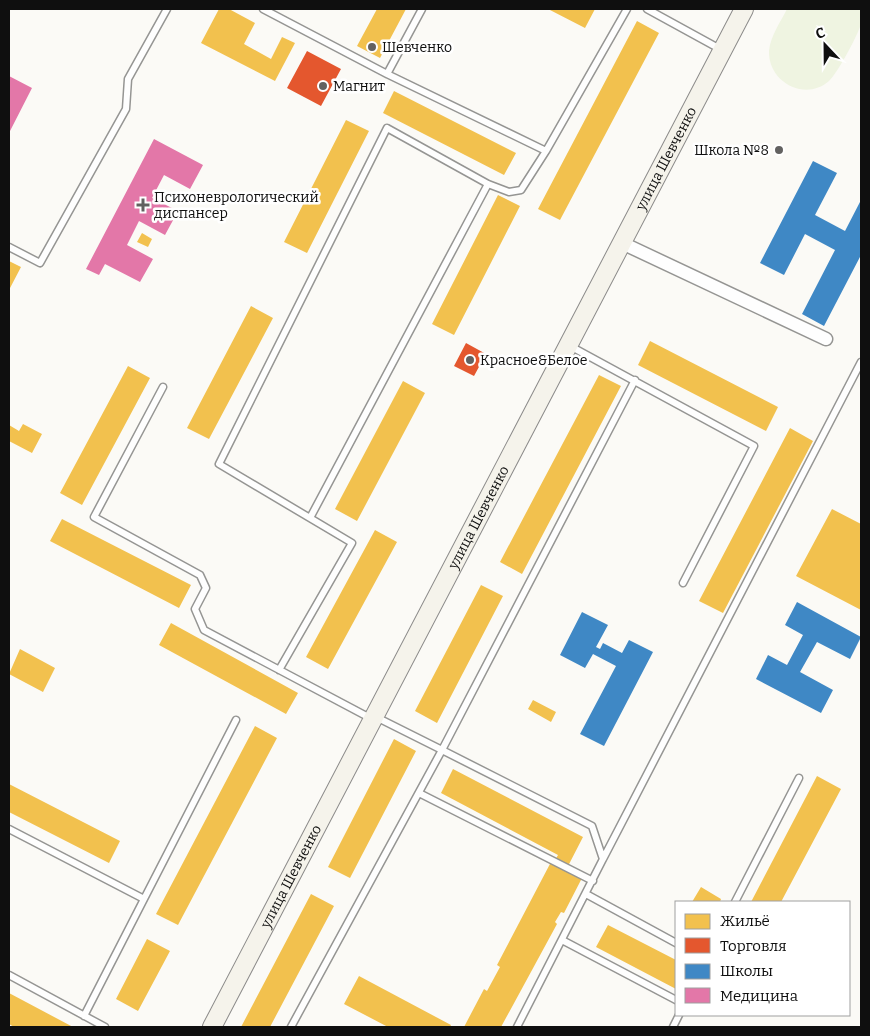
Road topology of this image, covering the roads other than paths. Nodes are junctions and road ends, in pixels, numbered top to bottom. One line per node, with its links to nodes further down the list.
1 (167, 9): 12 (lane)
2 (263, 9): 8 (lane)
3 (422, 9): 8 (lane)
4 (627, 9): 9 (lane)
5 (647, 9): 7 (lane)
6 (744, 9): 7 (street, улица Шевченко)
7 (722, 50): 11 (street, улица Шевченко)
8 (388, 74): 9 (lane)
9 (546, 150): 10 (lane)
10 (488, 184): 18 (lane); 18 (lane)
11 (622, 243): 13 (street); 14 (street, улица Шевченко)
12 (9, 247)
13 (826, 339)
14 (568, 345): 16 (lane); 21 (street, улица Шевченко)
15 (861, 362): 27 (lane)
16 (635, 380): 19 (lane); 23 (lane)
17 (163, 387): 20 (lane)
18 (310, 518): 20 (lane)
19 (683, 583)
20 (279, 670): 21 (lane)
21 (374, 718): 23 (lane); 38 (street, улица Шевченко)
22 (236, 720): 30 (lane)
23 (442, 750): 25 (lane); 27 (lane)
24 (799, 778): 31 (lane)
25 (419, 793): 28 (lane); 39 (lane)
26 (9, 829): 30 (lane)
27 (603, 859): 28 (lane)
28 (593, 881): 29 (lane)
29 (586, 894): 32 (lane); 33 (lane)
30 (144, 899): 36 (lane)
31 (736, 901)
32 (562, 940): 35 (lane); 40 (lane)
33 (675, 942)
34 (9, 975): 36 (lane)
35 (675, 999)
36 (84, 1016): 37 (lane)
37 (105, 1027)
38 (212, 1027)
39 (291, 1027)
40 (517, 1027)

